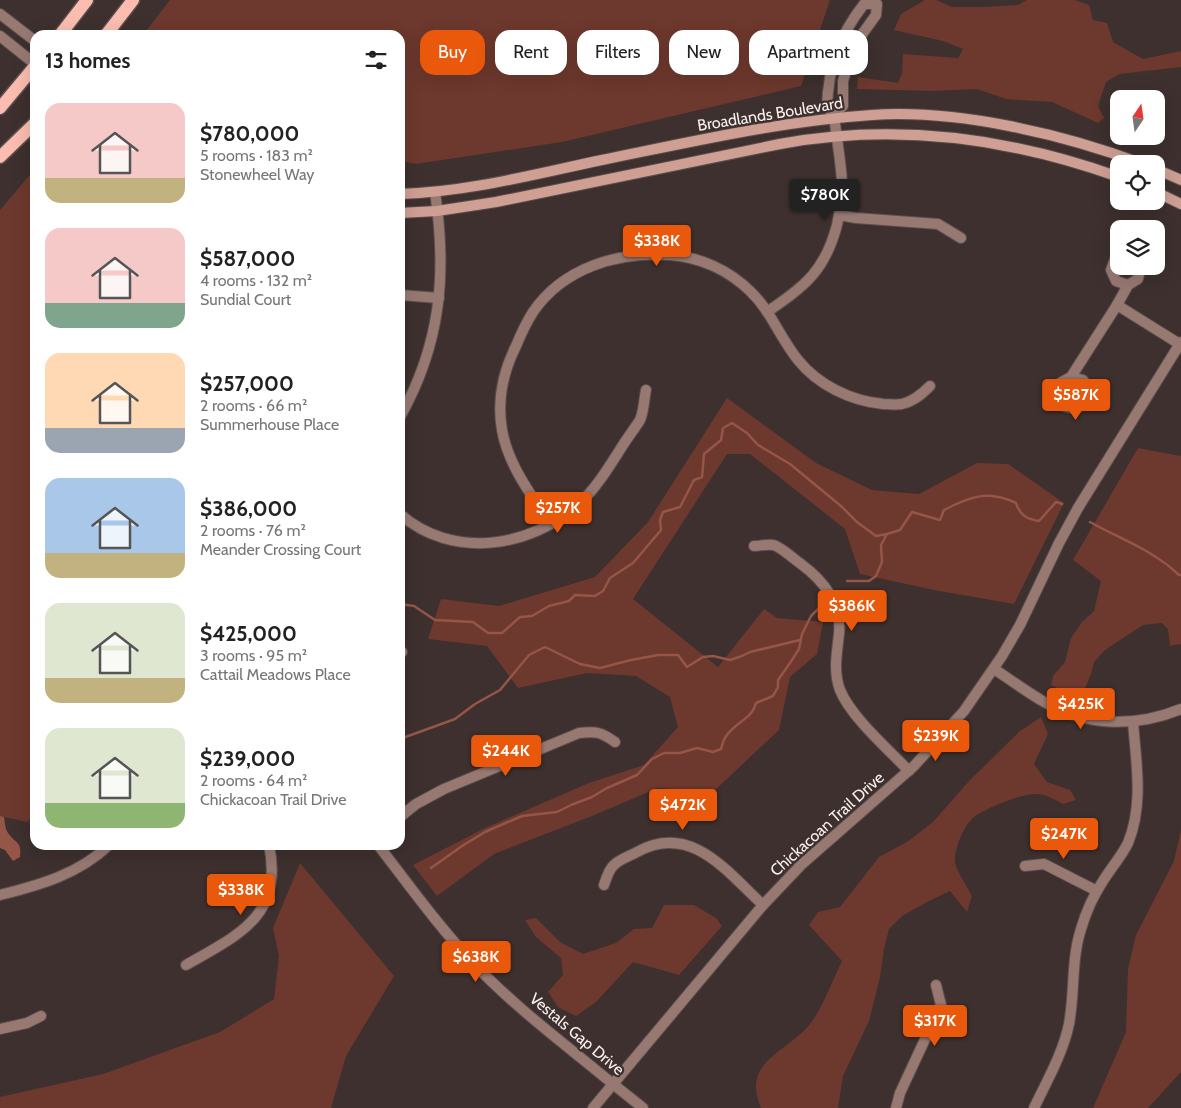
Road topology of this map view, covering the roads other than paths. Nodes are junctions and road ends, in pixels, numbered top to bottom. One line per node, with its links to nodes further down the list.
1 (87, 0): 5 (main road)
2 (133, 0): 6 (main road)
3 (879, 2): 12 (street); 12 (street)
4 (0, 14): 8 (street)
5 (64, 30)
6 (111, 30)
7 (0, 36): 9 (street)
8 (30, 37)
9 (30, 61)
10 (30, 71): 11 (main road)
11 (0, 108)
12 (834, 117): 14 (street); 15 (main road, Broadlands Boulevard); 20 (main road, Broadlands Boulevard)
13 (30, 128): 16 (main road)
14 (836, 136): 18 (main road, Broadlands Boulevard); 24 (main road, Broadlands Boulevard); 26 (street)
15 (1118, 155)
16 (0, 157)
17 (1165, 173): 19 (main road)
18 (1110, 174)
19 (1181, 180)
20 (435, 192): 21 (main road, Broadlands Boulevard); 24 (street)
21 (405, 194)
22 (1165, 196): 23 (main road)
23 (1181, 204)
24 (437, 211): 25 (main road, Broadlands Boulevard); 32 (street)
25 (405, 213)
26 (839, 215): 27 (street); 34 (street)
27 (961, 238)
28 (1113, 275): 30 (street)
29 (1139, 275): 30 (street)
30 (1128, 285): 33 (street)
31 (405, 295): 32 (street)
32 (439, 298): 39 (street)
33 (1117, 304): 35 (street); 36 (street)
34 (767, 312): 37 (street); 41 (street)
35 (1180, 344): 43 (street, Chickacoan Trail Drive)
36 (1071, 377)
37 (930, 386)
38 (646, 390): 41 (street)
39 (405, 406)
40 (405, 518): 41 (street)
41 (550, 524)
42 (754, 546): 47 (street)
43 (994, 669): 45 (street); 47 (street, Chickacoan Trail Drive)
44 (1181, 710): 45 (street)
45 (1132, 722): 54 (street)
46 (615, 742): 48 (street)
47 (909, 771): 56 (street, Chickacoan Trail Drive)
48 (405, 813)
49 (104, 850): 55 (street)
50 (270, 850): 57 (street)
51 (382, 850): 61 (street, Vestals Gap Drive)
52 (1025, 866): 54 (street)
53 (604, 885): 56 (street)
54 (1097, 891): 65 (street)
55 (0, 895)
56 (763, 905): 61 (street, Chickacoan Trail Drive)
57 (186, 966)
58 (936, 985): 64 (street)
59 (42, 1016): 60 (street)
60 (0, 1030)
61 (613, 1084): 62 (street, Chickacoan Trail Drive); 63 (street, Vestals Gap Drive)
62 (593, 1108)
63 (643, 1108)
64 (896, 1108)
65 (1034, 1108)

